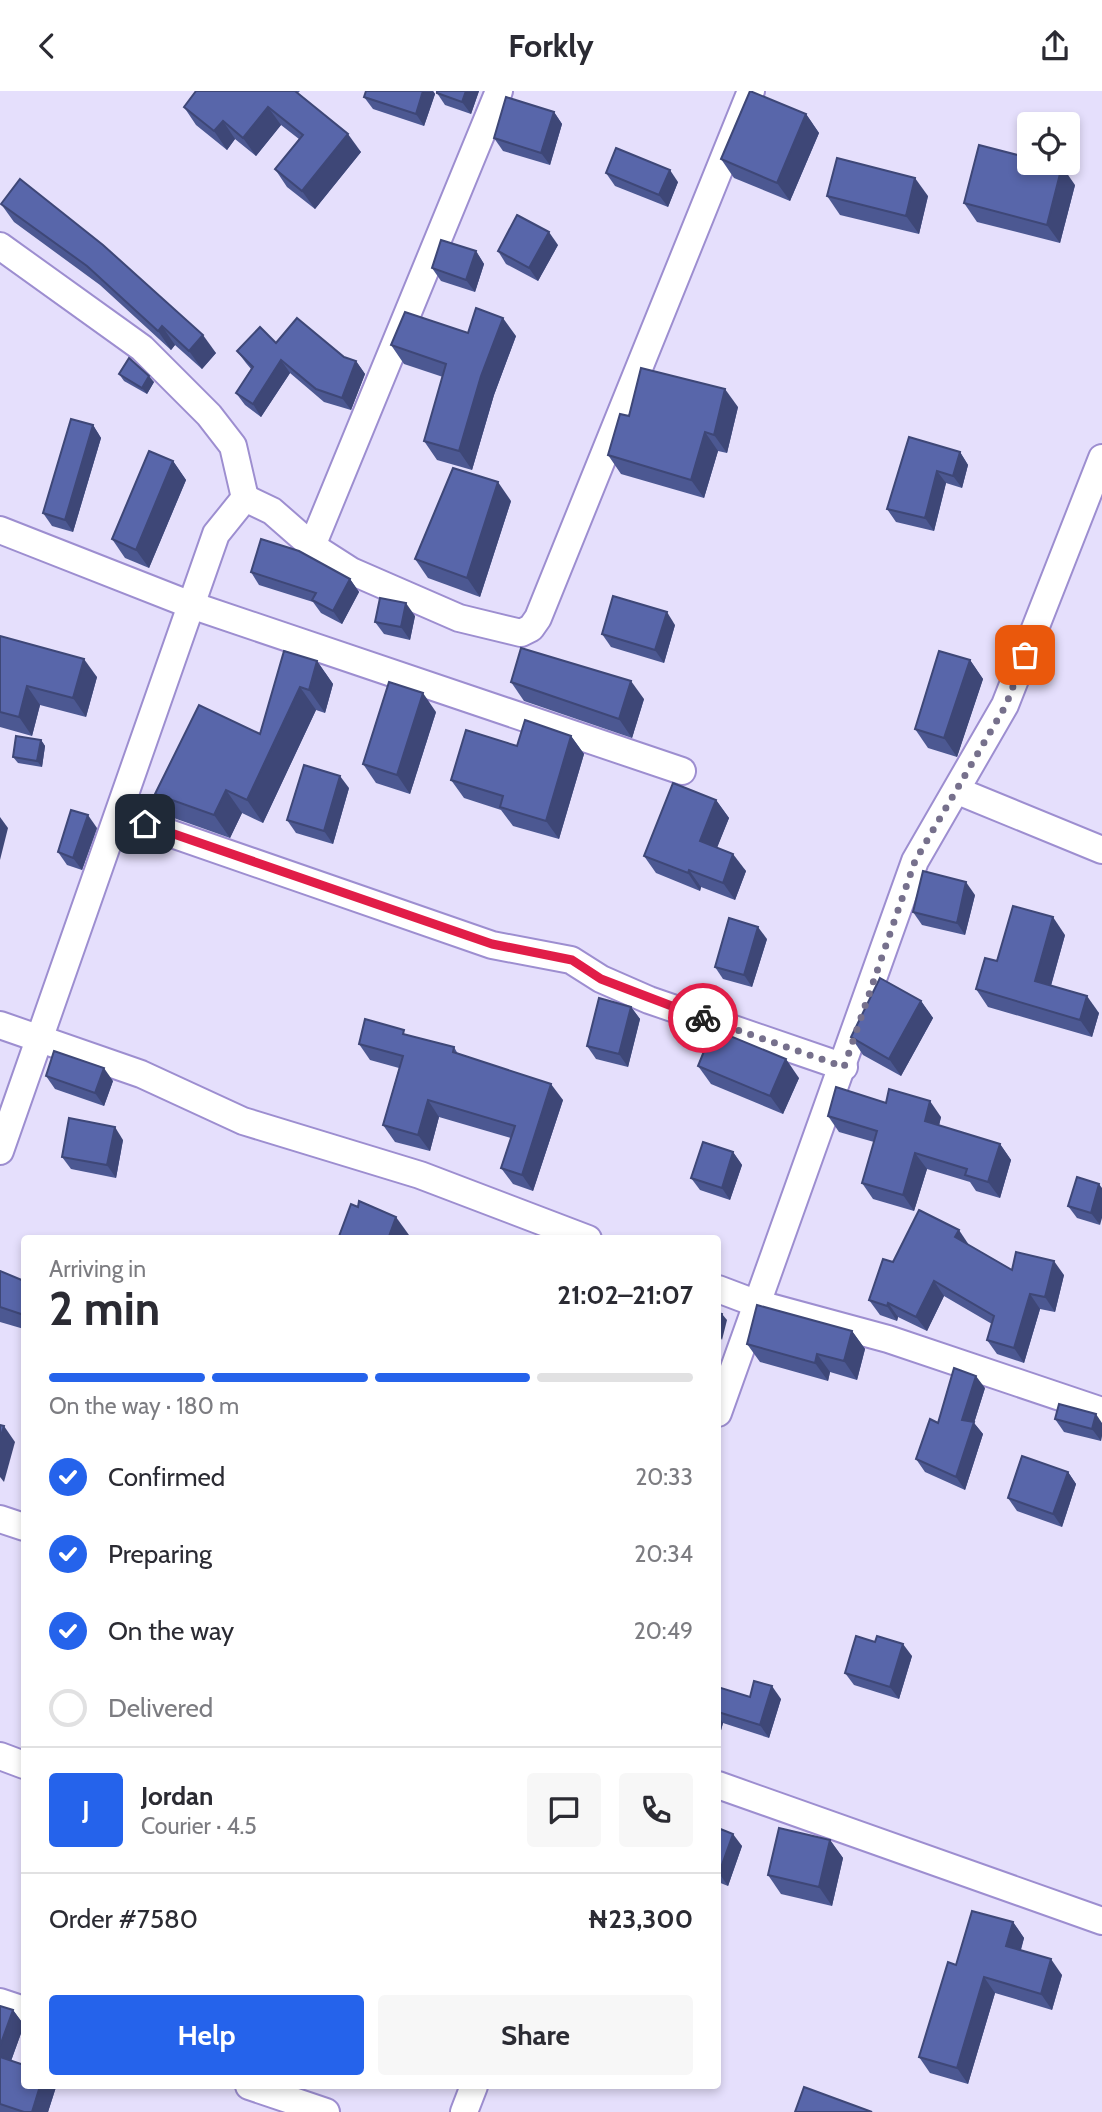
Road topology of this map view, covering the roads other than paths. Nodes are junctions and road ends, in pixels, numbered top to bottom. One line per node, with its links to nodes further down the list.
1 (499, 91): 7 (street)
2 (751, 91): 7 (street)
3 (0, 246): 5 (street)
4 (1102, 458): 10 (street)
5 (245, 498): 7 (street); 8 (street)
6 (0, 530): 8 (street)
7 (312, 547)
8 (191, 605): 9 (street); 11 (street)
9 (682, 771)
10 (958, 791): 12 (street); 15 (street)
11 (120, 816): 14 (street); 15 (street)
12 (1102, 850)
13 (0, 1025): 14 (street)
14 (41, 1040): 16 (street); 17 (street)
15 (844, 1067): 19 (street)
16 (0, 1151)
17 (578, 1235)
18 (721, 1290): 19 (street)
19 (755, 1303): 20 (street); 21 (street)
20 (721, 1404)
21 (1102, 1411)
22 (0, 1518): 23 (street)
23 (21, 1526)
24 (0, 1756): 25 (street)
25 (21, 1764)
26 (721, 1786): 27 (street)
27 (1102, 1921)
28 (0, 2002): 29 (street)
29 (21, 2009)
30 (258, 2089): 32 (street)
31 (473, 2089): 33 (street)
32 (326, 2112)
33 (464, 2112)

